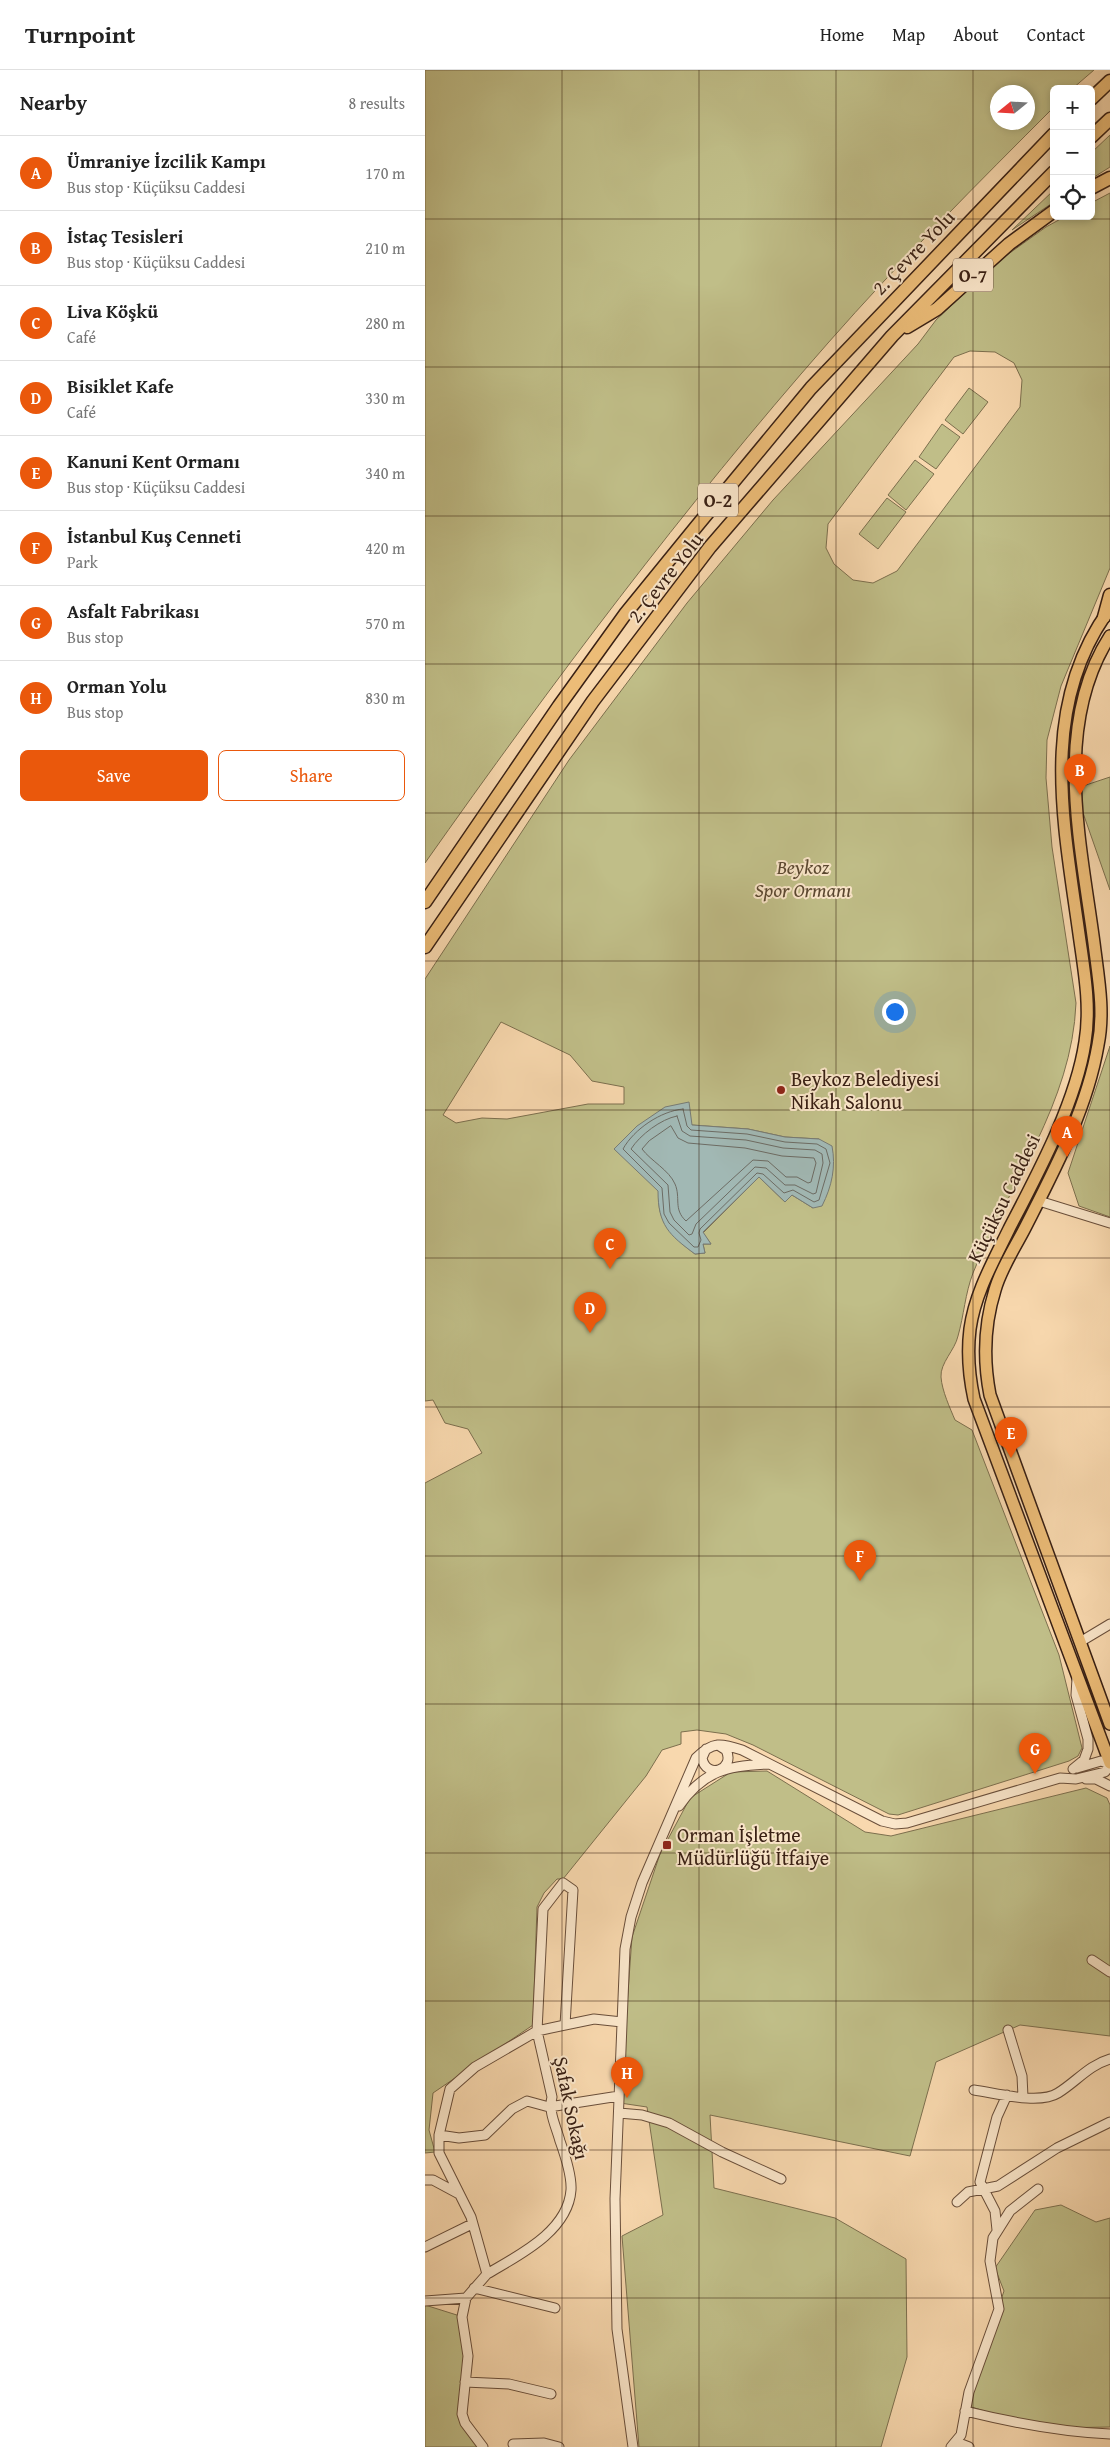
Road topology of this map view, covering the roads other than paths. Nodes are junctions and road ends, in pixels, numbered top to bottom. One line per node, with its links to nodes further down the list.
1 (1110, 82): 2 (highway)
2 (1095, 95)
3 (1110, 120): 4 (highway)
4 (1095, 133)
5 (1050, 138): 16 (highway, 2. Çevre Yolu / O-2)
6 (1051, 175): 10 (highway, 2. Çevre Yolu / O-2)
7 (1110, 178): 8 (highway)
8 (1095, 186)
9 (1050, 214): 10 (highway, O-7)
10 (892, 336): 17 (highway, 2. Çevre Yolu / O-2)
11 (1110, 595): 12 (highway)
12 (1107, 612): 15 (main road, Küçüksu Caddesi)
13 (1110, 636): 14 (main road, Küçüksu Caddesi)
14 (1077, 741): 15 (main road); 18 (main road, Küçüksu Caddesi)
15 (1063, 742): 19 (main road, Küçüksu Caddesi)
16 (425, 902)
17 (425, 947)
18 (1105, 1006): 19 (main road); 21 (main road, Küçüksu Caddesi)
19 (1087, 1007): 20 (main road, Küçüksu Caddesi)
20 (1027, 1195): 21 (main road); 23 (main road, Küçüksu Caddesi)
21 (1039, 1201): 22 (street); 24 (main road, Küçüksu Caddesi)
22 (1110, 1223)
23 (992, 1264): 24 (main road); 26 (main road, Küçüksu Caddesi)
24 (1004, 1271): 25 (main road, Küçüksu Caddesi)
25 (1061, 1590): 26 (main road); 28 (main road, Küçüksu Caddesi)
26 (1048, 1594): 29 (main road, Küçüksu Caddesi)
27 (1110, 1624): 28 (street)
28 (1080, 1642): 30 (main road, Küçüksu Caddesi)
29 (1077, 1673): 33 (main road, Küçüksu Caddesi); 34 (street)
30 (1110, 1724)
31 (711, 1746): 32 (street); 35 (street); 35 (street); 39 (street)
32 (770, 1764): 35 (street); 36 (street)
33 (1110, 1764): 34 (street); 37 (street)
34 (1073, 1769): 36 (street)
35 (720, 1771): 39 (street)
36 (1060, 1778): 37 (street)
37 (1076, 1779): 38 (street)
38 (1110, 1786)
39 (670, 1818): 42 (street)
40 (1092, 1960): 41 (street)
41 (1110, 1972)
42 (623, 2022): 43 (street); 49 (street)
43 (565, 2025): 45 (street); 45 (street, Şafak Sokağı)
44 (1009, 2030): 50 (street)
45 (537, 2031): 51 (street, Şafak Sokağı); 54 (street)
46 (1110, 2059): 50 (street)
47 (974, 2090): 48 (street)
48 (1007, 2095): 50 (street); 58 (street)
49 (619, 2096): 51 (street); 52 (street)
50 (1023, 2097)
51 (549, 2107): 54 (street); 64 (street, Şafak Sokağı)
52 (619, 2113): 55 (street); 77 (street)
53 (1110, 2122): 58 (street)
54 (439, 2135): 59 (street)
55 (781, 2179)
56 (425, 2180): 59 (street)
57 (1038, 2188): 62 (street)
58 (985, 2190): 60 (street); 62 (street)
59 (459, 2194): 61 (street)
60 (957, 2202)
61 (473, 2224): 63 (street); 64 (street)
62 (997, 2230): 71 (street)
63 (425, 2247)
64 (487, 2274): 65 (street, Şafak Sokağı)
65 (474, 2288): 66 (street, Şafak Sokağı); 68 (street)
66 (466, 2298): 67 (street); 69 (street)
67 (425, 2301)
68 (555, 2308)
69 (465, 2382): 70 (street); 75 (street)
70 (551, 2394)
71 (965, 2411): 72 (street); 74 (street)
72 (1110, 2434)
73 (513, 2444): 76 (street)
74 (954, 2445): 78 (street)
75 (483, 2447)
76 (559, 2447)
77 (633, 2447)
78 (969, 2447)

